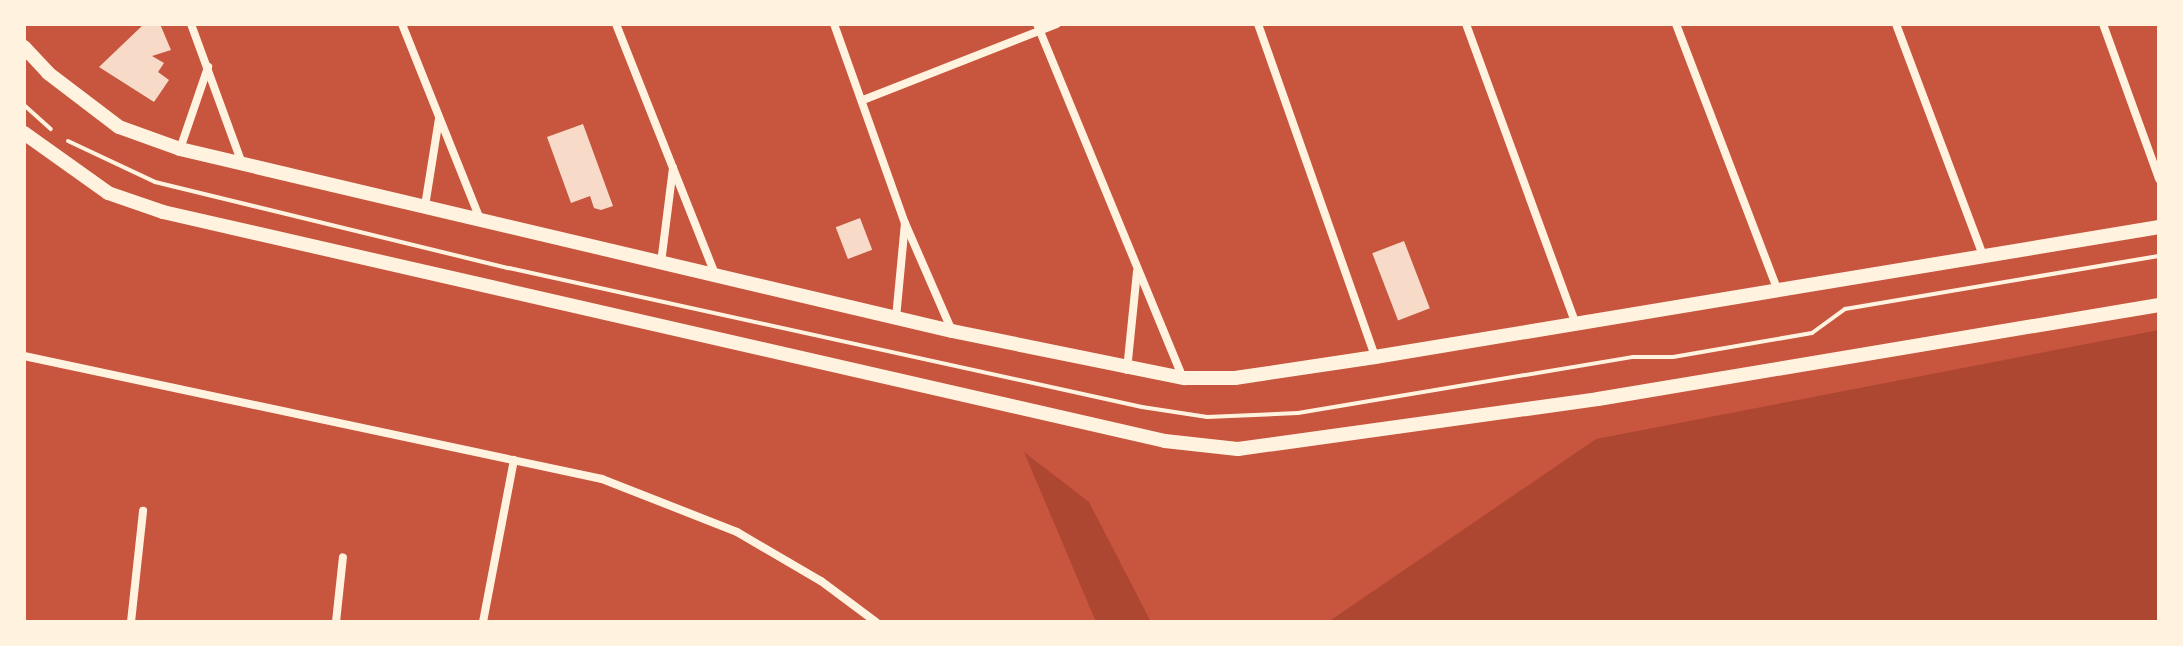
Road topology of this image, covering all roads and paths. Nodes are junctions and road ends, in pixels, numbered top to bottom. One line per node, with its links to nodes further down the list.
1 (191, 24): 13 (street)
2 (402, 24): 16 (street)
3 (616, 24): 20 (street)
4 (834, 24): 14 (street)
5 (1057, 24): 11 (street)
6 (1258, 24): 37 (street)
7 (1466, 24): 34 (street)
8 (1676, 24): 31 (street)
9 (1896, 24): 26 (street)
10 (2103, 24): 21 (street)
11 (1038, 27): 14 (street); 29 (street)
12 (24, 47): 18 (main road)
13 (208, 67): 18 (street); 19 (street)
14 (863, 100): 24 (street)
15 (24, 105): 27 (path)
16 (439, 118): 22 (street); 23 (street)
17 (24, 133): 32 (main road)
18 (180, 149): 19 (main road)
19 (243, 167): 22 (main road)
20 (673, 167): 28 (street); 30 (street)
21 (2159, 179)
22 (425, 206): 23 (main road)
23 (479, 217): 28 (main road)
24 (905, 223): 33 (street); 35 (street)
25 (2159, 227): 26 (main road)
26 (1983, 255): 31 (main road)
27 (2159, 256)
28 (661, 263): 30 (main road)
29 (1137, 271): 38 (street); 39 (street)
30 (716, 276): 33 (main road)
31 (1777, 288): 34 (main road)
32 (2159, 305)
33 (896, 318): 35 (main road)
34 (1575, 322): 37 (main road)
35 (952, 331): 38 (main road)
36 (24, 356): 40 (street)
37 (1375, 357): 39 (main road)
38 (1127, 370): 39 (main road)
39 (1184, 378)
40 (514, 460): 45 (street); 46 (street)
41 (143, 511): 43 (street)
42 (343, 557): 44 (street)
43 (131, 622)
44 (336, 622)
45 (483, 622)
46 (876, 622)

